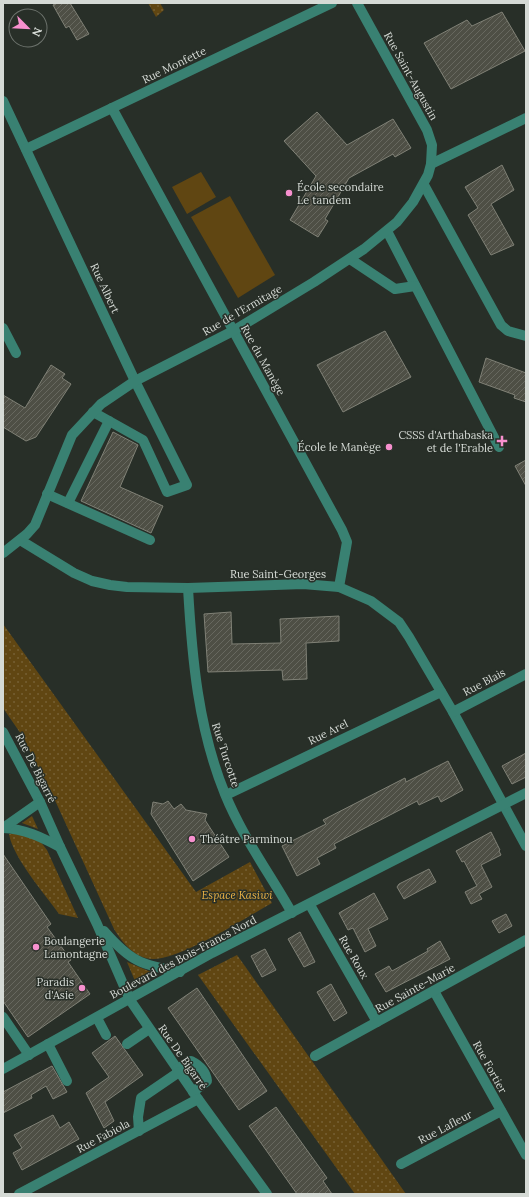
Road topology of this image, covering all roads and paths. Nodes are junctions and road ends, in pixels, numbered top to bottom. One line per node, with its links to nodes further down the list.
1 (332, 3): 4 (street, Rue Monfette)
2 (357, 3): 7 (street, Rue Saint-Augustin)
3 (4, 105): 6 (street, Rue Albert)
4 (112, 108): 6 (street, Rue Monfette); 13 (street, Rue du Manège)
5 (526, 118): 7 (street)
6 (26, 149): 16 (street, Rue Albert)
7 (431, 164): 8 (street, Rue de l'Ermitage)
8 (424, 185): 9 (street, Rue de l'Ermitage); 14 (street)
9 (387, 231): 10 (street, Rue de l'Ermitage); 11 (street)
10 (350, 258): 11 (street); 13 (street, Rue de l'Ermitage)
11 (415, 286): 19 (street)
12 (3, 328): 15 (street)
13 (233, 331): 16 (street, Rue de l'Ermitage); 25 (street, Rue du Manège)
14 (526, 336)
15 (16, 353)
16 (135, 381): 17 (street, Rue de l'Ermitage); 18 (street, Rue Albert)
17 (93, 412): 18 (street); 20 (street, Rue de l'Ermitage)
18 (109, 421): 21 (street)
19 (499, 447)
20 (47, 494): 21 (street); 22 (street, Rue de l'Ermitage)
21 (68, 503): 23 (street)
22 (20, 540): 24 (street, Rue de l'Ermitage); 26 (street, Rue Saint-Georges)
23 (150, 540)
24 (3, 553)
25 (339, 587): 26 (street, Rue Saint-Georges); 28 (street, Rue Saint-Georges)
26 (188, 588): 32 (street, Rue Turcotte)
27 (526, 674): 29 (street, Rue Blais)
28 (441, 692): 29 (street, Rue Saint-Georges); 32 (street, Rue Arel)
29 (453, 712): 34 (street, Rue Saint-Georges)
30 (3, 732): 33 (street, Rue De Bigarré)
31 (526, 793): 34 (street, Boulevard des Bois-Francs Nord)
32 (226, 795): 39 (street, Rue Turcotte)
33 (40, 802): 35 (street); 37 (street, Rue De Bigarré)
34 (504, 804): 36 (street, Rue Saint-Georges); 38 (street, Boulevard des Bois-Francs Nord)
35 (3, 828): 37 (street)
36 (526, 846)
37 (60, 847): 40 (street, Rue De Bigarré)
38 (310, 905): 39 (street, Boulevard des Bois-Francs Nord); 47 (street, Rue Roux)
39 (292, 913): 42 (street, Boulevard des Bois-Francs Nord)
40 (97, 924): 42 (street, Rue De Bigarré); 44 (street, Rue De Bigarré)
41 (526, 940): 43 (street, Rue Sainte-Marie)
42 (180, 972): 44 (street, Boulevard des Bois-Francs Nord)
43 (434, 991): 47 (street, Rue Sainte-Marie); 58 (street, Rue Fortier)
44 (130, 1000): 46 (street, Boulevard des Bois-Francs Nord); 48 (street, Rue De Bigarré)
45 (3, 1017): 52 (street)
46 (97, 1018): 49 (street); 50 (street, Boulevard des Bois-Francs Nord)
47 (377, 1022): 53 (street, Rue Sainte-Marie)
48 (149, 1029): 51 (street); 55 (street, Rue De Bigarré)
49 (106, 1035)
50 (48, 1044): 52 (street, Boulevard des Bois-Francs Nord); 56 (street)
51 (128, 1044)
52 (29, 1055): 54 (street, Boulevard des Bois-Francs Nord)
53 (315, 1056)
54 (3, 1069)
55 (178, 1071): 57 (street, Rue De Bigarré); 57 (street, Rue Fabiola); 59 (street)
56 (67, 1081)
57 (195, 1096): 59 (street, Rue Fabiola); 63 (street, Rue De Bigarré)
58 (501, 1111): 60 (street, Rue Fortier); 61 (street, Rue Lafleur)
59 (139, 1131): 62 (street, Rue Fabiola)
60 (526, 1155)
61 (401, 1164)
62 (20, 1194)
63 (266, 1194)

